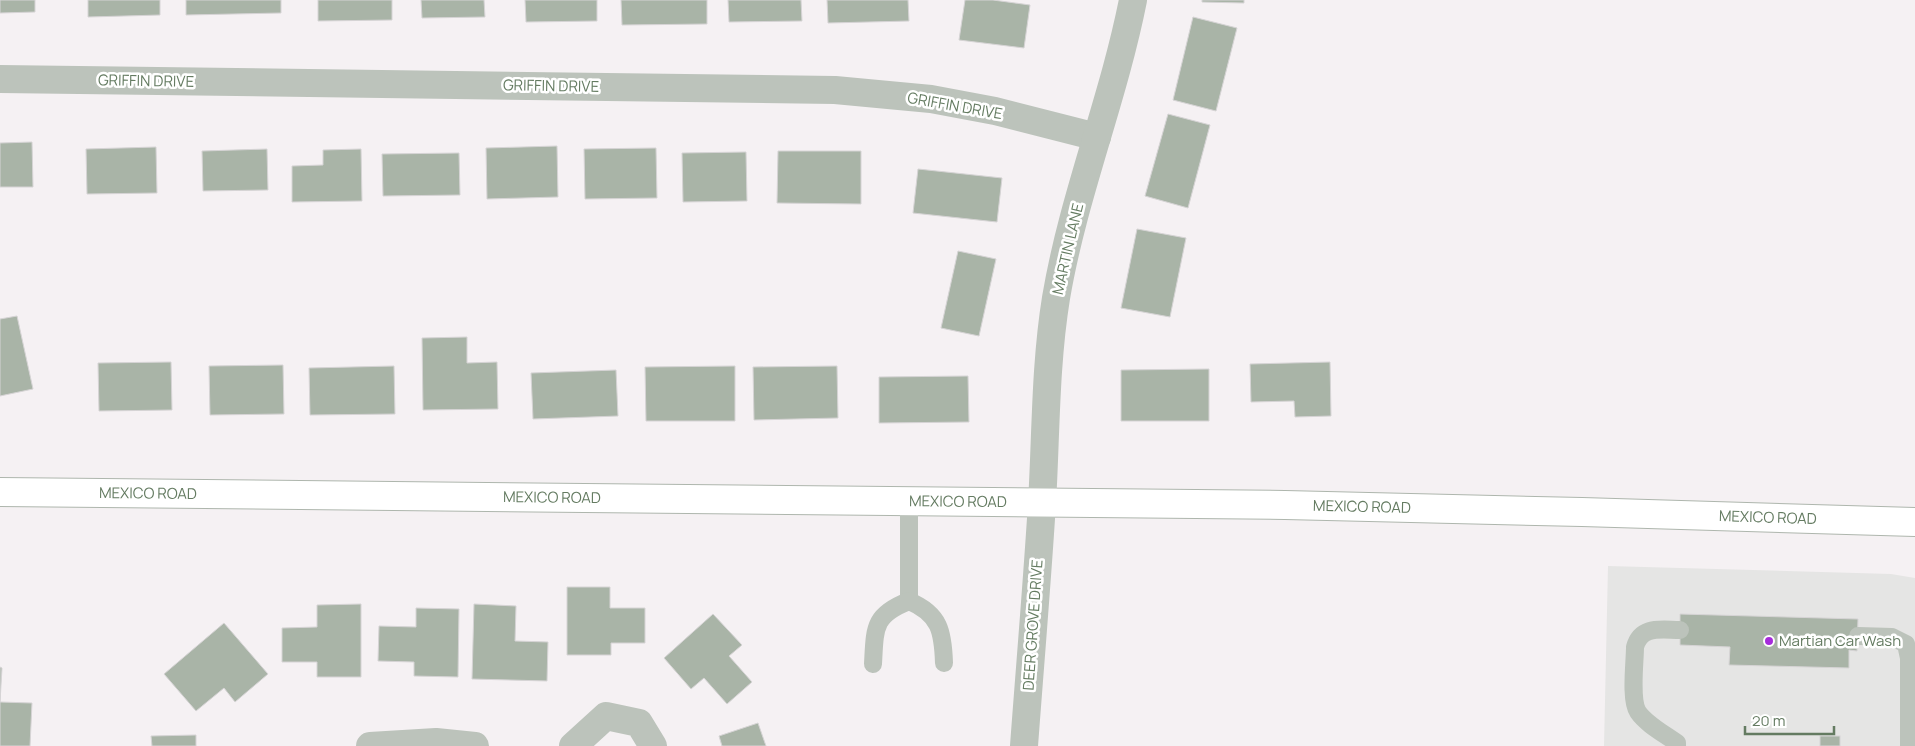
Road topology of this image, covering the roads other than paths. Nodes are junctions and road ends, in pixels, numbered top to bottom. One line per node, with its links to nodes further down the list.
1 (1133, 0): 3 (street, MARTIN LANE)
2 (0, 79): 3 (street, GRIFFIN DRIVE)
3 (1097, 138): 6 (street, MARTIN LANE)
4 (0, 492): 5 (main road, MEXICO ROAD)
5 (909, 502): 6 (main road, MEXICO ROAD); 8 (lane)
6 (1042, 504): 7 (main road, MEXICO ROAD); 18 (street, DEER GROVE DRIVE)
7 (1915, 522)
8 (909, 601): 11 (lane); 12 (lane)
9 (1680, 630): 13 (lane)
10 (1858, 636): 19 (lane)
11 (944, 662)
12 (873, 664)
13 (1678, 744)
14 (370, 746): 15 (street)
15 (475, 746)
16 (572, 746): 17 (street)
17 (653, 746)
18 (1024, 746)
19 (1909, 746)

